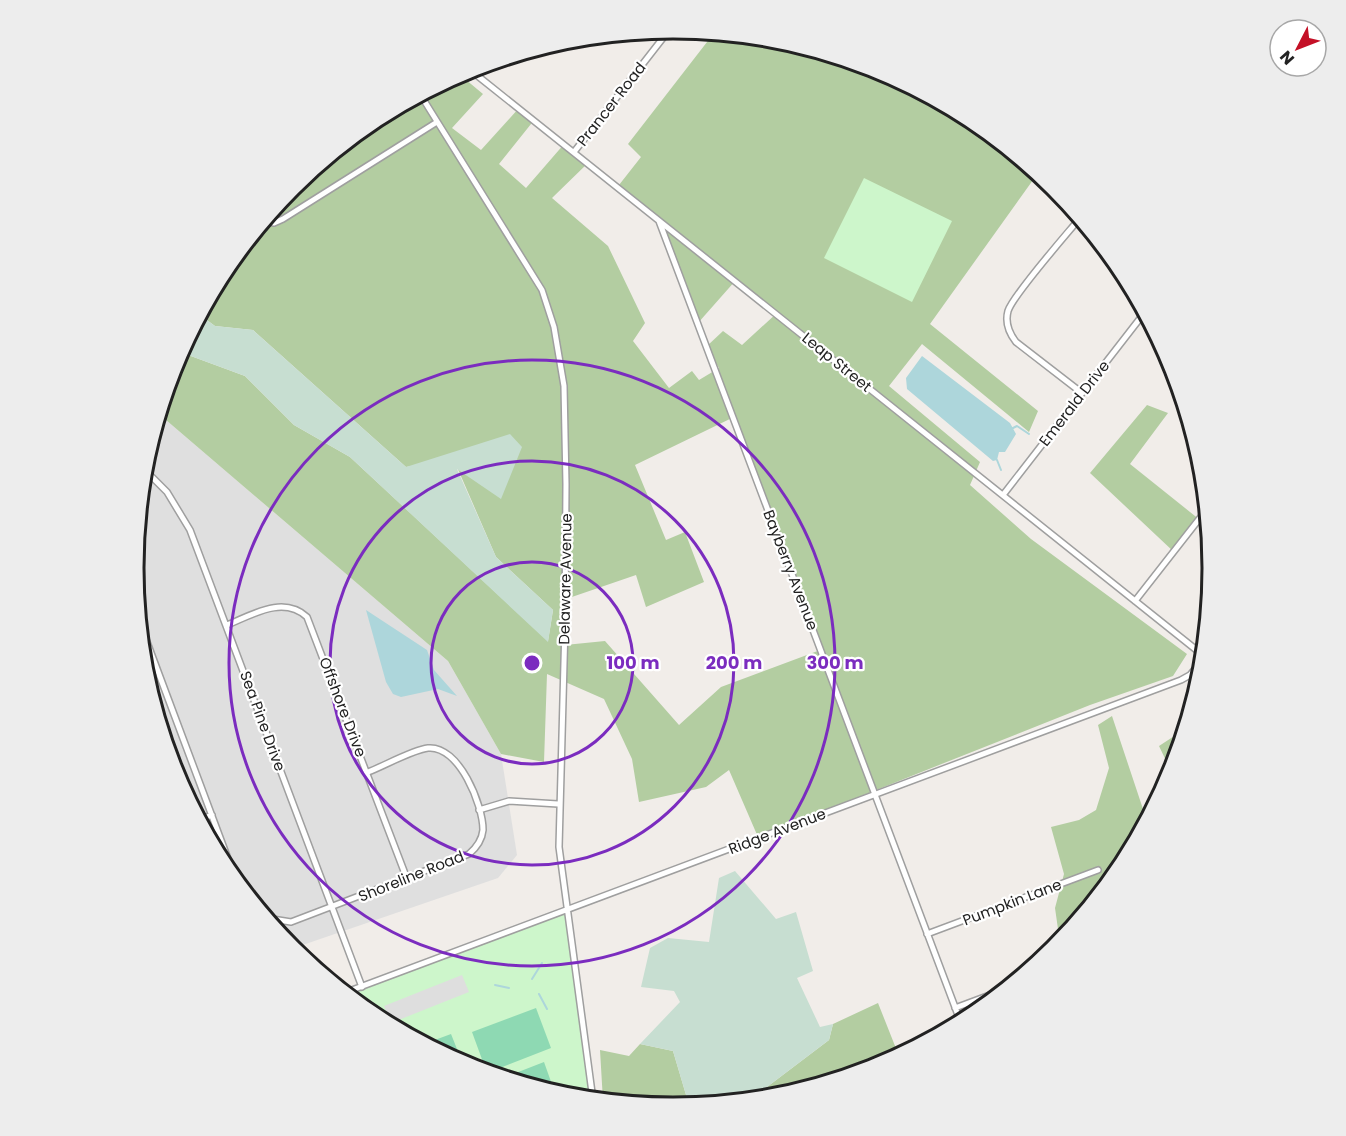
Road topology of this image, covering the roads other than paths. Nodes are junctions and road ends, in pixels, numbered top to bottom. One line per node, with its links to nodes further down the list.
1 (662, 39): 5 (street, Prancer Road)
2 (480, 76): 5 (street, Leap Street)
3 (425, 102): 4 (street, Delaware Avenue)
4 (437, 122): 7 (street); 21 (street, Delaware Avenue)
5 (574, 152): 6 (street, Leap Street)
6 (658, 219): 12 (street, Leap Street); 20 (street, Bayberry Avenue)
7 (272, 223)
8 (1075, 224): 10 (street)
9 (1139, 319): 10 (street, Emerald Drive)
10 (1082, 393): 12 (street, Emerald Drive)
11 (152, 477): 15 (street, Sea Pine Drive)
12 (1003, 495): 14 (street, Leap Street)
13 (1199, 519): 14 (street)
14 (1135, 601): 16 (street, Leap Street)
15 (226, 624): 19 (street, Offshore Drive); 28 (street, Sea Pine Drive)
16 (1195, 650)
17 (151, 654): 23 (street)
18 (1192, 669): 20 (street, Ridge Avenue)
19 (368, 772): 22 (street, Shoreline Road); 27 (street, Offshore Drive)
20 (875, 794): 29 (street, Ridge Avenue); 31 (street, Bayberry Avenue)
21 (558, 804): 22 (street); 29 (street, Delaware Avenue)
22 (479, 810): 27 (street, Shoreline Road)
23 (212, 815): 24 (street); 25 (street)
24 (207, 817)
25 (223, 846)
26 (1098, 870): 31 (street, Pumpkin Lane)
27 (406, 879): 28 (street, Shoreline Road)
28 (332, 907): 30 (street, Shoreline Road); 32 (street, Sea Pine Drive)
29 (567, 910): 32 (street, Ridge Avenue); 37 (street, Delaware Avenue)
30 (278, 920)
31 (927, 934): 35 (street, Bayberry Avenue)
32 (362, 987): 33 (street, Ridge Avenue)
33 (354, 990)
34 (980, 999): 35 (street)
35 (955, 1008): 36 (street, Bayberry Avenue)
36 (957, 1014)
37 (592, 1090)

